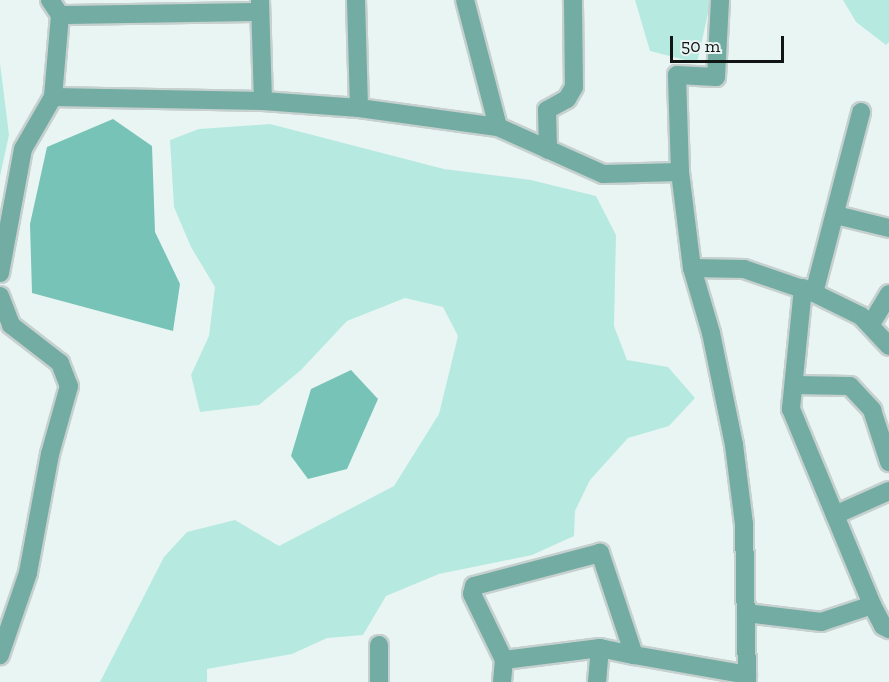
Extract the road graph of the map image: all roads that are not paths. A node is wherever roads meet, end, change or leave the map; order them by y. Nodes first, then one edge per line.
1 (356, 0) edge
2 (465, 0) edge
3 (573, 0) edge
4 (720, 0) edge
5 (260, 6) edge
6 (55, 7) edge
7 (53, 97) junction
8 (263, 101) junction
9 (358, 108) junction
10 (861, 112) dead end
11 (498, 126) junction
12 (548, 150) junction
13 (680, 171) junction
14 (836, 215) junction
15 (889, 228) edge
16 (692, 268) junction
17 (0, 273) edge
18 (809, 291) junction
19 (889, 294) edge
20 (0, 296) edge
21 (871, 324) junction
22 (889, 346) edge
23 (795, 385) junction
24 (889, 462) edge
25 (889, 491) edge
26 (835, 515) junction
27 (872, 605) junction
28 (746, 613) junction
29 (889, 629) edge
30 (378, 645) dead end
31 (600, 648) junction
32 (0, 655) edge
33 (634, 656) junction
34 (504, 660) junction
35 (747, 679) edge
36 (379, 682) edge
37 (502, 682) edge
38 (597, 682) edge

1 - 9 street
2 - 11 street
3 - 12 street
4 - 13 street
5 - 6 street
5 - 8 street
6 - 7 street
7 - 8 street
7 - 17 street
8 - 9 street
9 - 11 street
10 - 14 street
11 - 12 street
12 - 13 street
13 - 16 street
14 - 15 street
14 - 18 street
16 - 18 street
16 - 28 street
18 - 21 street
18 - 23 street
19 - 21 street
20 - 32 street
21 - 22 street
23 - 24 street
23 - 26 street
25 - 26 street
26 - 27 street
27 - 28 street
27 - 29 street
28 - 35 street
30 - 36 street
31 - 33 street
31 - 34 street
31 - 38 street
33 - 34 street
33 - 35 street
34 - 37 street

